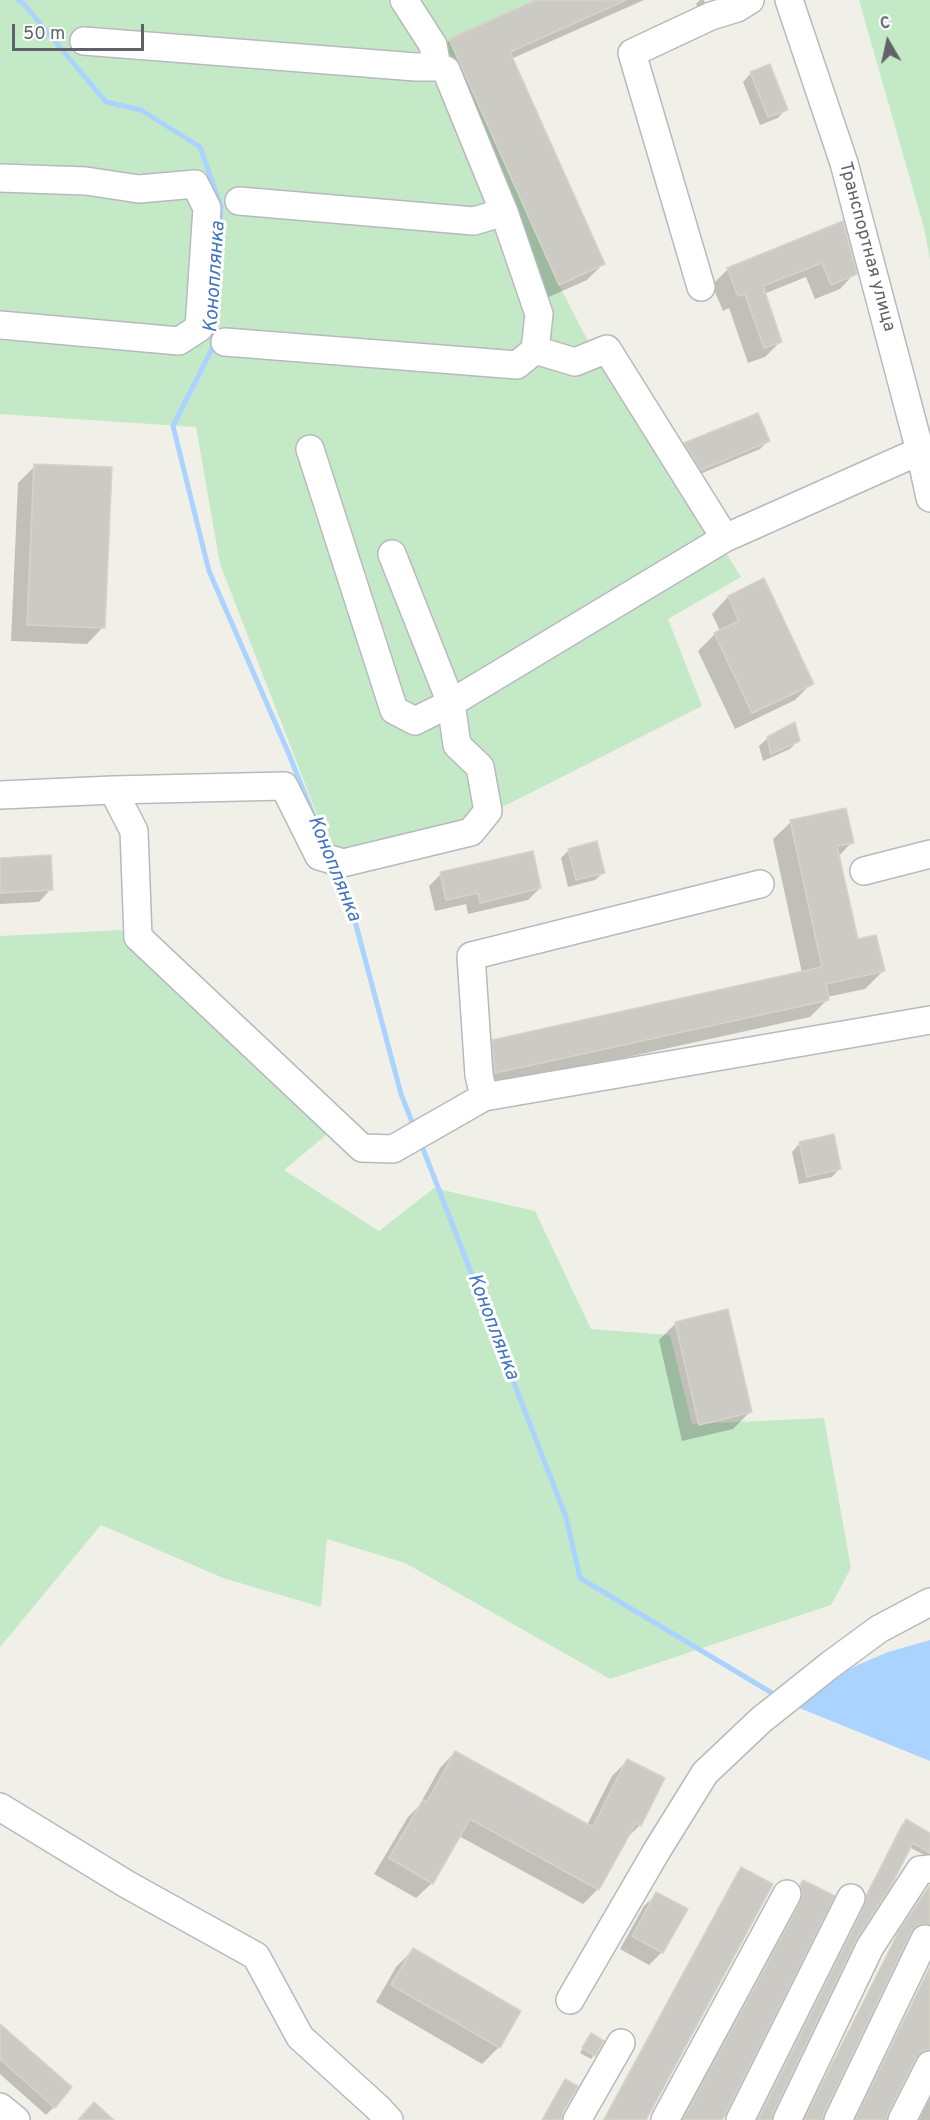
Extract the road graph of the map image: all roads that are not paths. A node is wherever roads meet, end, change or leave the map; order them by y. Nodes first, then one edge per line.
1 (404, 0) edge
2 (750, 0) edge
3 (789, 0) edge
4 (84, 41) dead end
5 (437, 67) junction
6 (0, 178) edge
7 (239, 201) dead end
8 (504, 212) junction
9 (700, 286) dead end
10 (0, 325) edge
11 (225, 342) dead end
12 (535, 350) junction
13 (310, 449) dead end
14 (920, 451) junction
15 (930, 498) edge
16 (725, 538) junction
17 (392, 554) dead end
18 (451, 703) junction
19 (113, 790) junction
20 (0, 795) edge
21 (930, 854) edge
22 (864, 872) dead end
23 (760, 884) dead end
24 (930, 1020) edge
25 (484, 1097) junction
26 (930, 1602) edge
27 (0, 1807) edge
28 (930, 1869) edge
29 (787, 1894) dead end
30 (851, 1898) dead end
31 (930, 1942) edge
32 (570, 2000) dead end
33 (621, 2043) dead end
34 (930, 2065) edge
35 (0, 2107) edge
36 (16, 2120) edge
37 (389, 2120) edge
38 (577, 2120) edge
39 (665, 2120) edge
40 (740, 2120) edge
41 (787, 2120) edge
42 (838, 2120) edge
43 (902, 2120) edge

1 - 5 street
2 - 9 street
3 - 14 street, Транспортная улица
4 - 5 street
5 - 8 street
6 - 10 street
7 - 8 street
8 - 12 street
11 - 12 street
12 - 16 street
13 - 18 street
14 - 15 street, Транспортная улица
14 - 16 street
16 - 18 street
17 - 18 street
18 - 19 street
19 - 20 street
19 - 25 street
21 - 22 street
23 - 25 street
24 - 25 street
26 - 32 street
27 - 37 street
28 - 41 street
29 - 39 street
30 - 40 street
31 - 42 street
33 - 38 street
34 - 43 street
35 - 36 street

